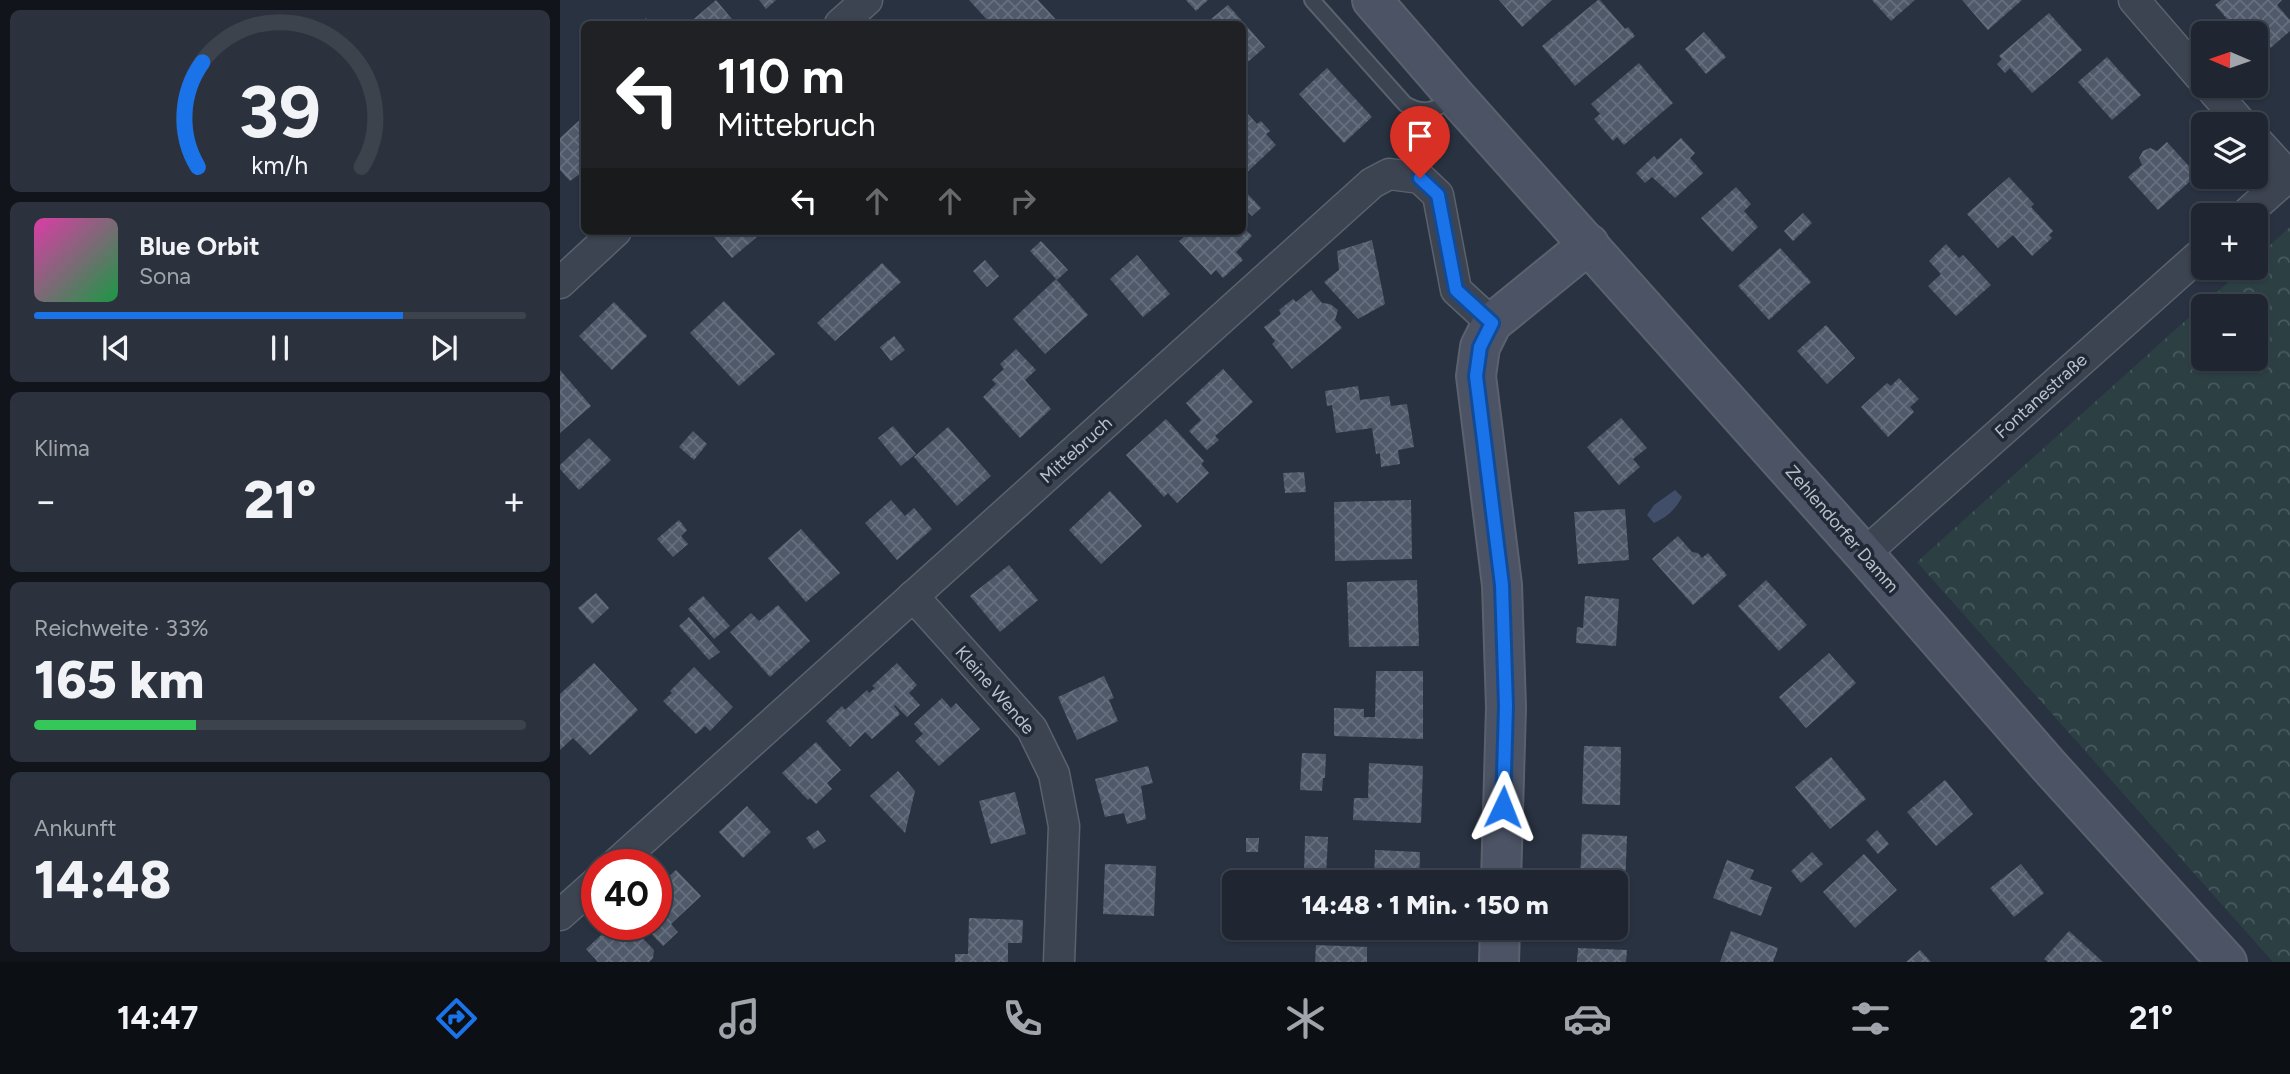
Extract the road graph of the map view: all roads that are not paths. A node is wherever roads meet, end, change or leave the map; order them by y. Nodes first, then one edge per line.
1 (867, 0) edge
2 (1312, 0) edge
3 (1372, 0) edge
4 (1398, 0) edge
5 (2134, 0) edge
6 (843, 21) edge
7 (1405, 37) junction
8 (2191, 66) edge
9 (1456, 97) junction
10 (2219, 98) edge
11 (2231, 112) edge
12 (2268, 153) edge
13 (2289, 176) edge
14 (2259, 203) edge
15 (612, 235) edge
16 (1589, 244) junction
17 (2191, 263) edge
18 (560, 283) edge
19 (1492, 323) junction
20 (1872, 547) junction
21 (913, 596) junction
22 (633, 849) edge
23 (1501, 870) edge
24 (581, 896) edge
25 (560, 915) edge
26 (1500, 940) edge
27 (1059, 962) edge
28 (1499, 962) edge
29 (2227, 962) edge

1 - 6 street
2 - 9 lane
3 - 7 main road, Zehlendorfer Damm
4 - 7 main road
5 - 8 street
7 - 9 main road, Zehlendorfer Damm
9 - 16 main road, Zehlendorfer Damm
10 - 11 street
12 - 13 street
13 - 14 street
15 - 18 street
16 - 19 main road
16 - 20 main road, Zehlendorfer Damm
17 - 20 street, Fontanestraße
19 - 21 street, Mittebruch
19 - 23 main road
20 - 29 main road, Zehlendorfer Damm
21 - 22 street, Mittebruch
21 - 27 street, Kleine Wende
24 - 25 street
26 - 28 main road

